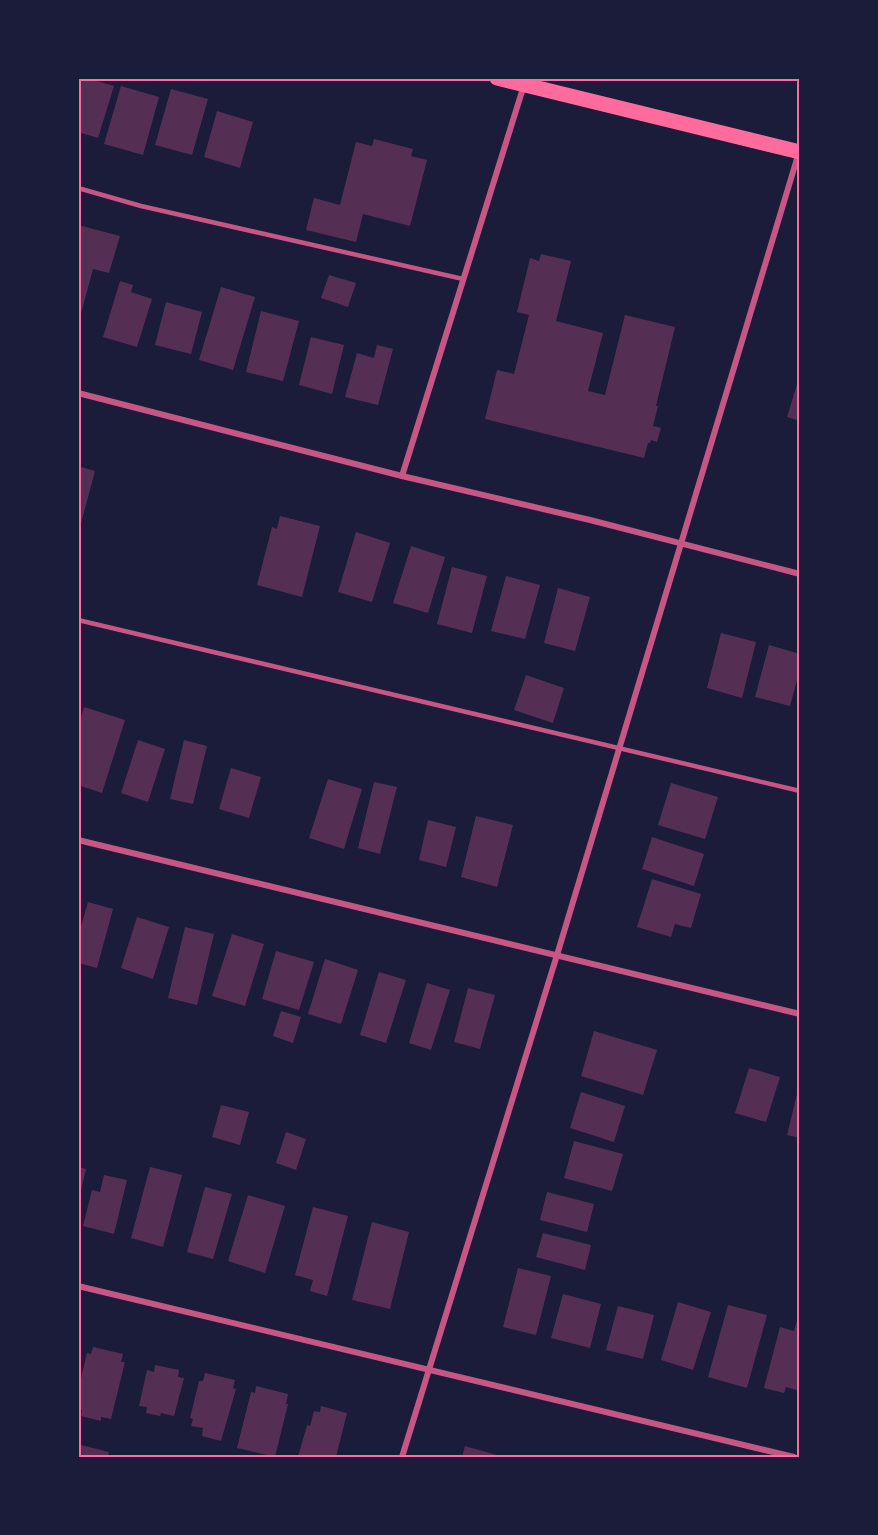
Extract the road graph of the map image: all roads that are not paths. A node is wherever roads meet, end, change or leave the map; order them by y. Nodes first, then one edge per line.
1 (497, 78) edge
2 (524, 84) junction
3 (800, 152) edge
4 (78, 188) edge
5 (463, 279) junction
6 (78, 393) edge
7 (402, 476) junction
8 (681, 543) junction
9 (800, 574) edge
10 (78, 620) edge
11 (619, 748) junction
12 (800, 792) edge
13 (78, 840) edge
14 (557, 956) junction
15 (800, 1014) edge
16 (78, 1286) edge
17 (429, 1368) junction
18 (778, 1455) edge
19 (402, 1457) edge
20 (794, 1457) edge

1 - 2 main road
2 - 3 main road
2 - 5 street
3 - 8 street
4 - 5 lane
5 - 7 street
6 - 7 street
7 - 8 street
8 - 9 street
8 - 11 street
10 - 11 lane
11 - 12 lane
11 - 14 street
13 - 14 street
14 - 15 street
14 - 17 street
16 - 17 street
17 - 18 street
17 - 19 street
18 - 20 street

